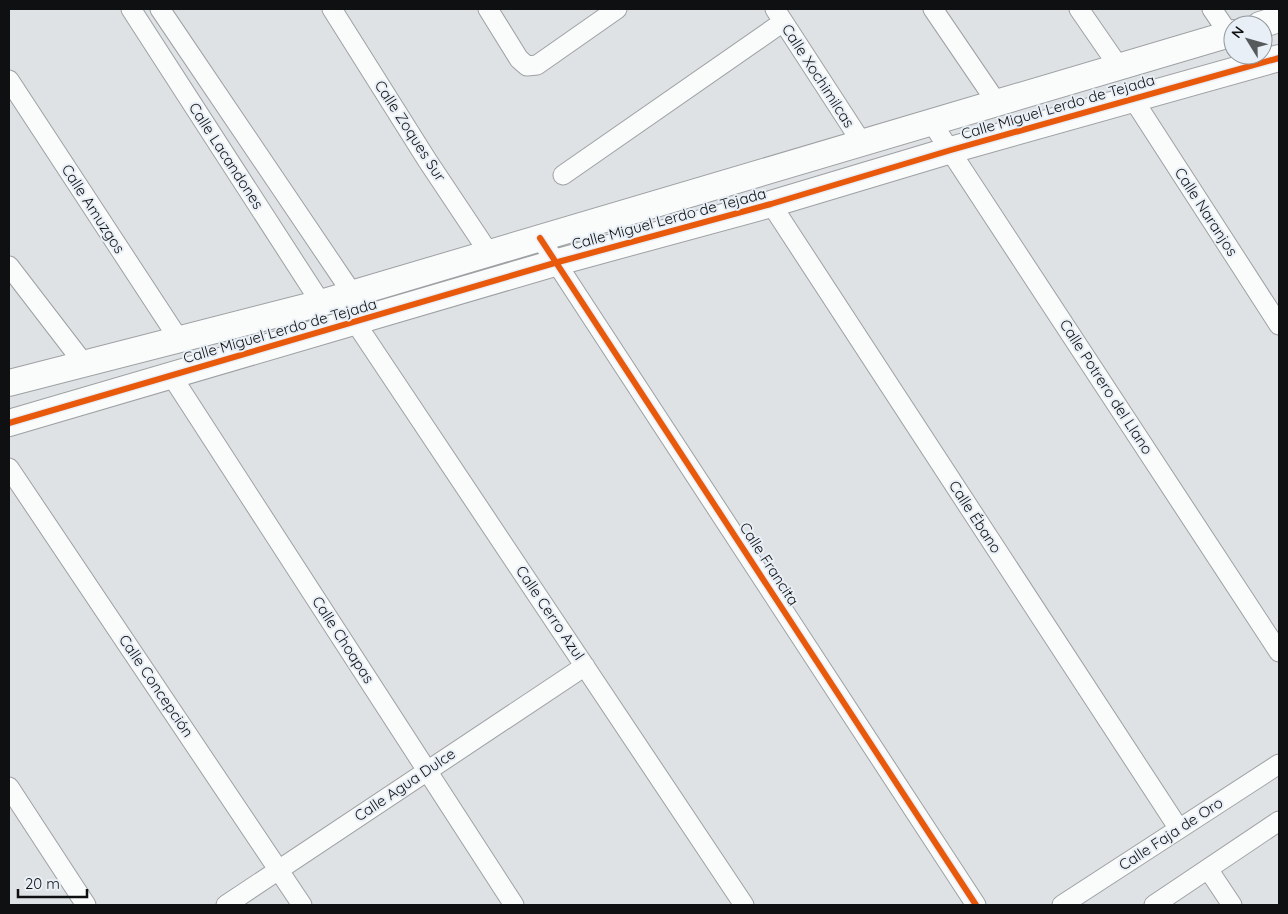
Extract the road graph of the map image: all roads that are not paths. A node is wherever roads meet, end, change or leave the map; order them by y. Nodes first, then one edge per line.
1 (160, 9) edge
2 (332, 9) edge
3 (488, 9) edge
4 (933, 9) edge
5 (1079, 9) edge
6 (1212, 9) edge
7 (135, 10) edge
8 (614, 10) edge
9 (779, 15) edge
10 (1223, 23) edge
11 (1223, 36) edge
12 (1279, 58) edge
13 (1119, 67) junction
14 (9, 80) edge
15 (1134, 98) junction
16 (997, 103) junction
17 (932, 123) junction
18 (862, 143) junction
19 (951, 150) junction
20 (563, 175) dead end
21 (771, 204) junction
22 (540, 238) junction
23 (489, 253) junction
24 (558, 262) junction
25 (9, 266) edge
26 (352, 293) junction
27 (321, 303) junction
28 (355, 322) junction
29 (1279, 324) edge
30 (178, 338) junction
31 (84, 365) junction
32 (171, 375) junction
33 (9, 383) edge
34 (9, 423) edge
35 (9, 468) edge
36 (1279, 652) edge
37 (585, 666) junction
38 (1279, 764) edge
39 (428, 770) junction
40 (9, 787) edge
41 (1279, 821) edge
42 (1179, 829) junction
43 (1208, 869) junction
44 (279, 870) junction
45 (86, 905) edge
46 (226, 905) edge
47 (302, 905) edge
48 (514, 905) edge
49 (744, 905) edge
50 (976, 905) edge
51 (1062, 905) edge
52 (1154, 905) edge
53 (1232, 905) edge

1 - 26 street, Calle Lacandones
2 - 23 street, Calle Zoques Sur
3 - 8 street
4 - 16 street
5 - 13 street
6 - 10 street
7 - 27 street, Calle Lacandones
9 - 18 street, Calle Xochimilcas
9 - 20 street
11 - 13 street, Calle Miguel Lerdo de Tejada
12 - 15 street, Calle Miguel Lerdo de Tejada
13 - 16 street, Calle Miguel Lerdo de Tejada
14 - 30 street, Calle Amuzgos
15 - 19 street, Calle Miguel Lerdo de Tejada
15 - 29 street, Calle Naranjos
16 - 17 street, Calle Miguel Lerdo de Tejada
17 - 18 street, Calle Miguel Lerdo de Tejada
17 - 19 street, Calle Potrero del Llano
18 - 22 street, Calle Miguel Lerdo de Tejada
19 - 21 street, Calle Miguel Lerdo de Tejada
19 - 36 street, Calle Potrero del Llano
21 - 24 street, Calle Miguel Lerdo de Tejada
21 - 42 street, Calle Ébano
22 - 23 street, Calle Miguel Lerdo de Tejada
22 - 24 street, Calle Francita
23 - 26 street, Calle Miguel Lerdo de Tejada
24 - 28 street, Calle Miguel Lerdo de Tejada
24 - 50 street, Calle Francita
25 - 31 street
26 - 27 street, Calle Miguel Lerdo de Tejada
27 - 30 street, Calle Miguel Lerdo de Tejada
28 - 32 street, Calle Miguel Lerdo de Tejada
28 - 37 street, Calle Cerro Azul
30 - 31 street, Calle Miguel Lerdo de Tejada
31 - 33 street, Calle Miguel Lerdo de Tejada
32 - 34 street, Calle Miguel Lerdo de Tejada
32 - 39 street, Calle Choapas
35 - 44 street, Calle Concepción
37 - 39 street, Calle Agua Dulce
37 - 49 street, Calle Cerro Azul
38 - 42 street, Calle Faja de Oro
39 - 44 street, Calle Agua Dulce
39 - 48 street, Calle Choapas
40 - 45 street
41 - 43 street
42 - 51 street, Calle Faja de Oro
43 - 52 street
43 - 53 street
44 - 46 street, Calle Agua Dulce
44 - 47 street, Calle Concepción

